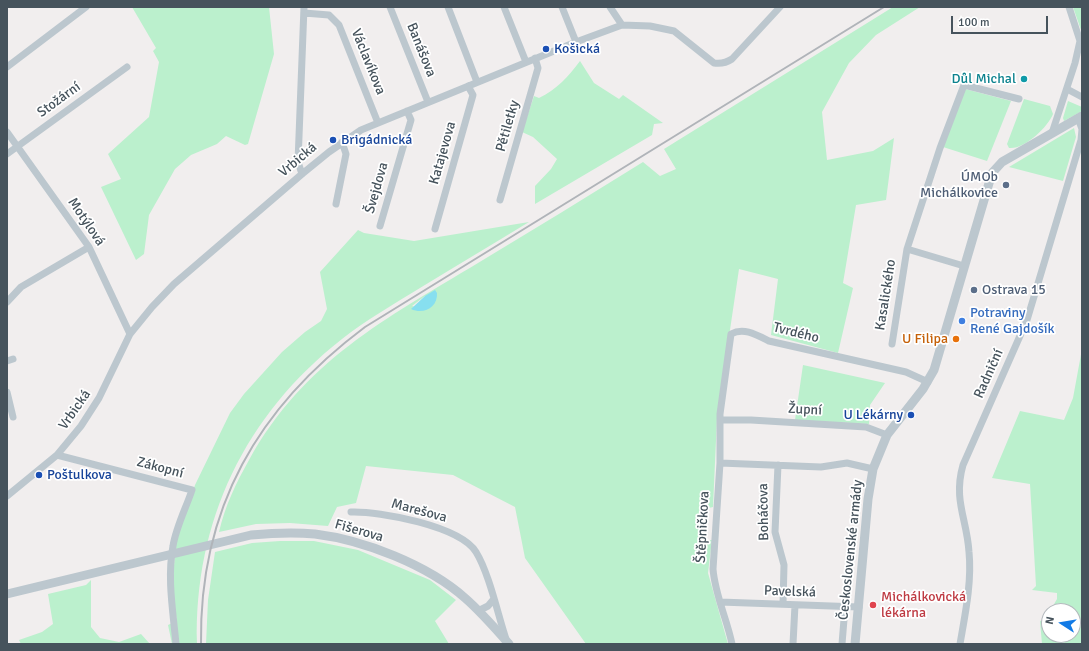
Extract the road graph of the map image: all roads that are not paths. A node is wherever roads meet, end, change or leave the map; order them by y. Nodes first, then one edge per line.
1 (86, 7) edge
2 (390, 7) edge
3 (448, 7) edge
4 (504, 7) edge
5 (562, 7) edge
6 (610, 7) edge
7 (780, 7) edge
8 (1068, 7) edge
9 (304, 10) edge
10 (622, 25) junction
11 (576, 42) junction
12 (536, 58) junction
13 (526, 62) junction
14 (1079, 64) edge
15 (7, 67) edge
16 (127, 67) dead end
17 (477, 82) junction
18 (468, 86) junction
19 (1067, 89) junction
20 (1082, 97) edge
21 (1018, 99) dead end
22 (428, 102) junction
23 (407, 111) junction
24 (1080, 117) edge
25 (378, 123) junction
26 (7, 132) edge
27 (1052, 134) junction
28 (342, 142) junction
29 (17, 146) junction
30 (1081, 146) edge
31 (7, 154) edge
32 (302, 174) junction
33 (500, 200) dead end
34 (336, 204) dead end
35 (380, 226) dead end
36 (436, 229) dead end
37 (89, 247) junction
38 (907, 249) junction
39 (964, 266) junction
40 (7, 302) edge
41 (130, 334) junction
42 (892, 344) dead end
43 (928, 382) junction
44 (7, 392) edge
45 (720, 409) joint
46 (13, 417) dead end
47 (720, 420) junction
48 (887, 435) junction
49 (57, 455) junction
50 (720, 463) junction
51 (778, 465) junction
52 (873, 469) junction
53 (7, 496) edge
54 (351, 512) dead end
55 (174, 553) junction
56 (7, 594) edge
57 (493, 600) junction
58 (720, 602) junction
59 (783, 604) junction
60 (794, 605) junction
61 (846, 607) junction
62 (859, 608) junction
63 (478, 611) junction
64 (508, 643) edge
65 (176, 644) edge
66 (732, 644) edge
67 (794, 644) edge
68 (842, 644) edge
69 (855, 644) edge
70 (960, 644) edge

1 - 15 street
2 - 22 street, Banášova
3 - 17 street
4 - 13 street
5 - 11 street
6 - 10 street
7 - 10 street, Vrbická
8 - 14 street
9 - 25 street, Václavíkova
9 - 32 street
10 - 11 street, Vrbická
11 - 12 street, Vrbická
12 - 13 street, Vrbická
12 - 33 street, Pětiletky
13 - 17 street, Vrbická
14 - 19 street
16 - 29 street, Stožární
17 - 18 street, Vrbická
18 - 22 street, Vrbická
18 - 36 street, Katajevova
19 - 20 street
19 - 27 street
21 - 38 street, Kasalického
22 - 23 street, Vrbická
23 - 25 street, Vrbická
23 - 35 street, Švejdova
24 - 27 street, Československé armády
24 - 30 street, Radniční
25 - 28 street, Vrbická
26 - 29 street, Motýlová
27 - 39 street, Československé armády
28 - 32 street, Vrbická
28 - 34 street
29 - 31 street, Stožární
29 - 37 street, Motýlová
30 - 70 street, Radniční
32 - 41 street, Vrbická
37 - 40 street
37 - 41 street, Motýlová
38 - 39 street, Kasalického
38 - 42 street, Kasalického
39 - 43 street, Československé armády
41 - 49 street, Vrbická
43 - 45 street, Tvrdého
43 - 48 street, Československé armády
44 - 46 street
45 - 47 street, Štěpničkova
47 - 48 street, Župní
47 - 50 street, Štěpničkova
48 - 52 street, Československé armády
49 - 53 street, Vrbická
49 - 55 street, Zákopní
50 - 51 street, Boháčova
50 - 58 street, Štěpničkova
51 - 52 street, Boháčova
51 - 59 street, Boháčova
52 - 62 street, Československé armády
54 - 57 street, Marešova
55 - 56 street, Fišerova
55 - 63 street, Fišerova
55 - 65 street
57 - 63 street
57 - 64 street, Marešova
58 - 59 street, Pavelská
58 - 66 street, Štěpničkova
59 - 60 street, Pavelská
60 - 61 street, Pavelská
60 - 67 street
61 - 62 street, Pavelská
61 - 68 street
62 - 69 street, Československé armády
63 - 64 street, Fišerova

